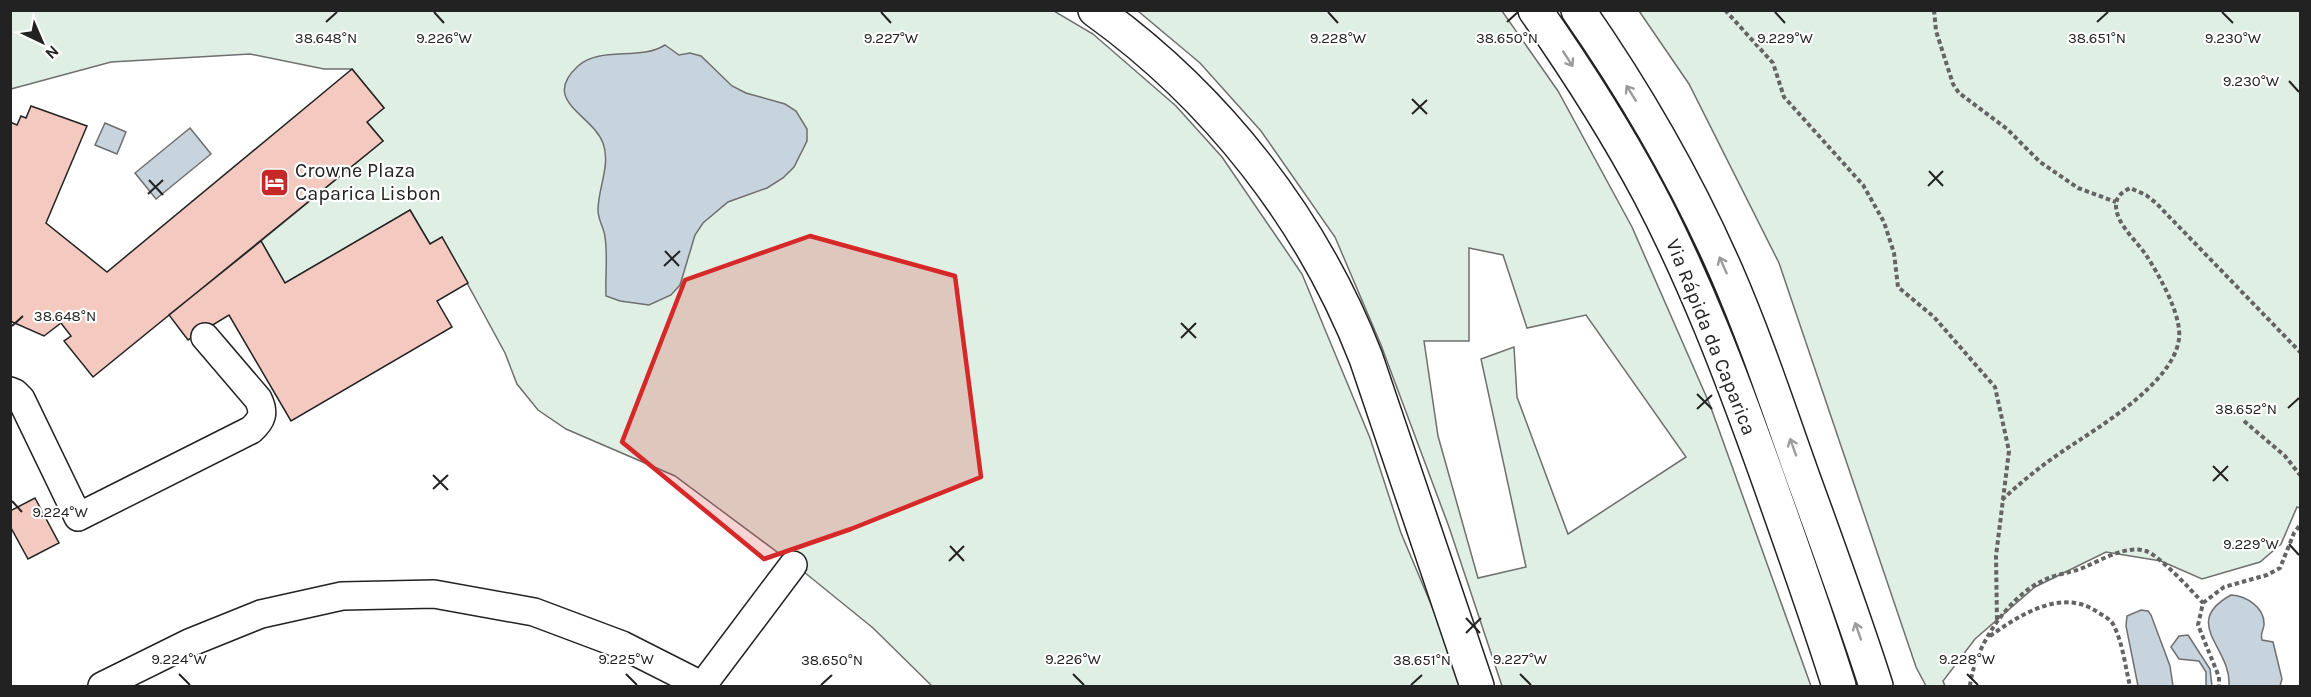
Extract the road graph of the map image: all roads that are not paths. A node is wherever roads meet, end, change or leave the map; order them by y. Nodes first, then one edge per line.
1 (1095, 10) edge
2 (1535, 10) edge
3 (1578, 10) edge
4 (205, 337) dead end
5 (10, 391) edge
6 (793, 565) dead end
7 (702, 686) edge
8 (102, 687) edge
9 (1477, 687) edge
10 (1839, 687) edge
11 (1876, 687) edge

1 - 9 main road
2 -> 10 main road, Via Rápida da Caparica
11 -> 3 main road, Via Rápida da Caparica
4 - 5 street
6 - 7 street
7 - 8 street

